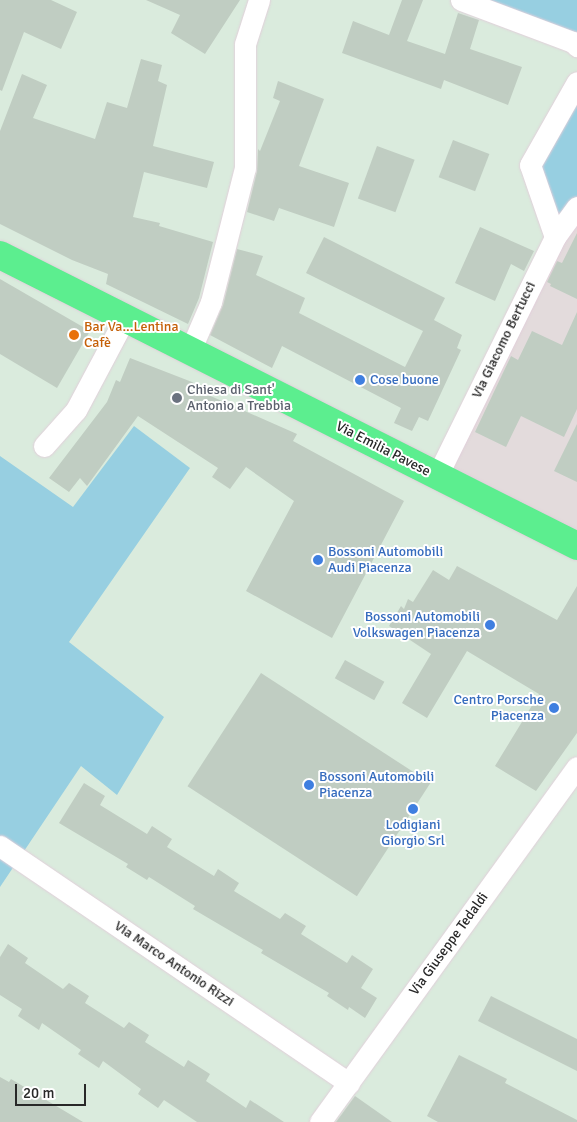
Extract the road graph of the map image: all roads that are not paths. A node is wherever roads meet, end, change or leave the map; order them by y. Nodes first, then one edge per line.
1 (259, 0) edge
2 (461, 0) edge
3 (577, 46) edge
4 (577, 82) edge
5 (577, 207) edge
6 (555, 237) junction
7 (0, 255) edge
8 (125, 318) junction
9 (190, 351) junction
10 (44, 446) dead end
11 (437, 476) junction
12 (577, 546) edge
13 (577, 767) edge
14 (0, 846) edge
15 (349, 1083) junction
16 (320, 1122) edge

1 - 9 street
2 - 3 street
4 - 6 street
5 - 6 street, Via Giacomo Bertucci
6 - 11 street, Via Giacomo Bertucci
7 - 8 main road, Via Emilia Pavese
8 - 9 main road, Via Emilia Pavese
8 - 10 street
9 - 11 main road, Via Emilia Pavese
11 - 12 main road, Via Emilia Pavese
13 - 15 street, Via Giuseppe Tedaldi
14 - 15 street, Via Marco Antonio Rizzi
15 - 16 street, Via Giuseppe Tedaldi

